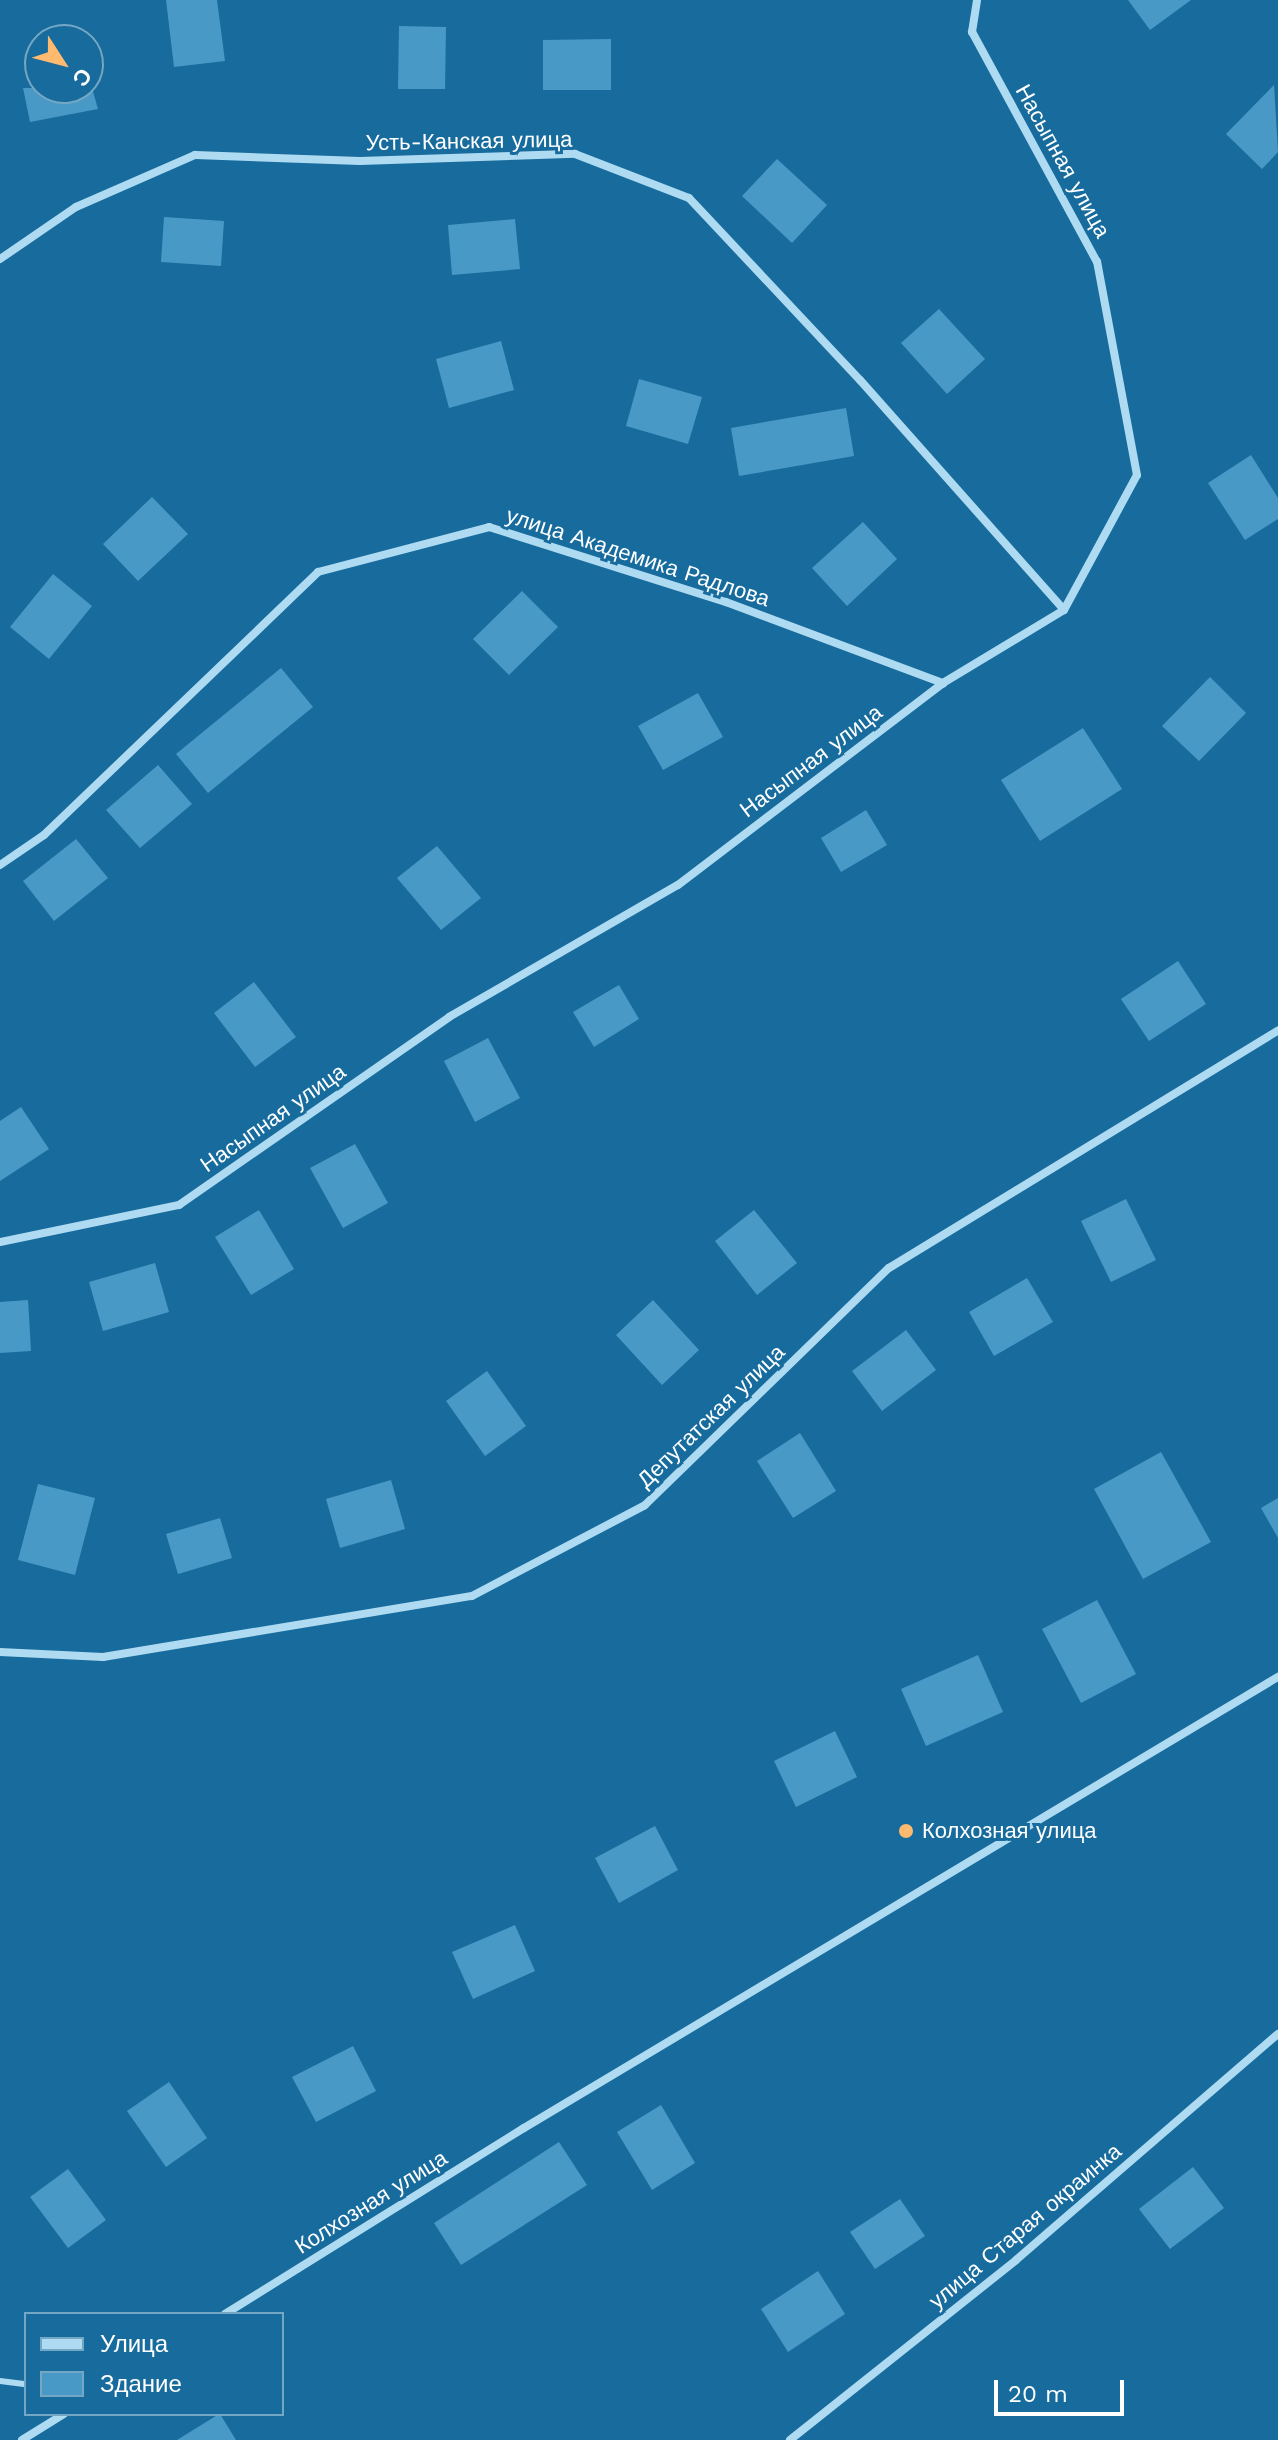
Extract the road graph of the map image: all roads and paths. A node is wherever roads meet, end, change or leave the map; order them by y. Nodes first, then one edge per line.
1 (977, 0) edge
2 (0, 259) edge
3 (1064, 610) junction
4 (943, 683) junction
5 (0, 865) edge
6 (1278, 1031) edge
7 (0, 1242) edge
8 (0, 1652) edge
9 (1278, 1677) edge
10 (1278, 2034) edge
11 (228, 2312) edge
12 (0, 2381) edge
13 (24, 2384) edge
14 (61, 2416) edge
15 (22, 2440) edge
16 (790, 2440) edge

1 - 3 street, Насыпная улица
2 - 3 street, Усть-Канская улица
3 - 4 street, Насыпная улица
4 - 5 street, улица Академика Радлова
4 - 7 street, Насыпная улица
6 - 8 street, Депутатская улица
9 - 11 street, Колхозная улица
10 - 16 street, улица Старая окраинка
12 - 13 lane
14 - 15 street

